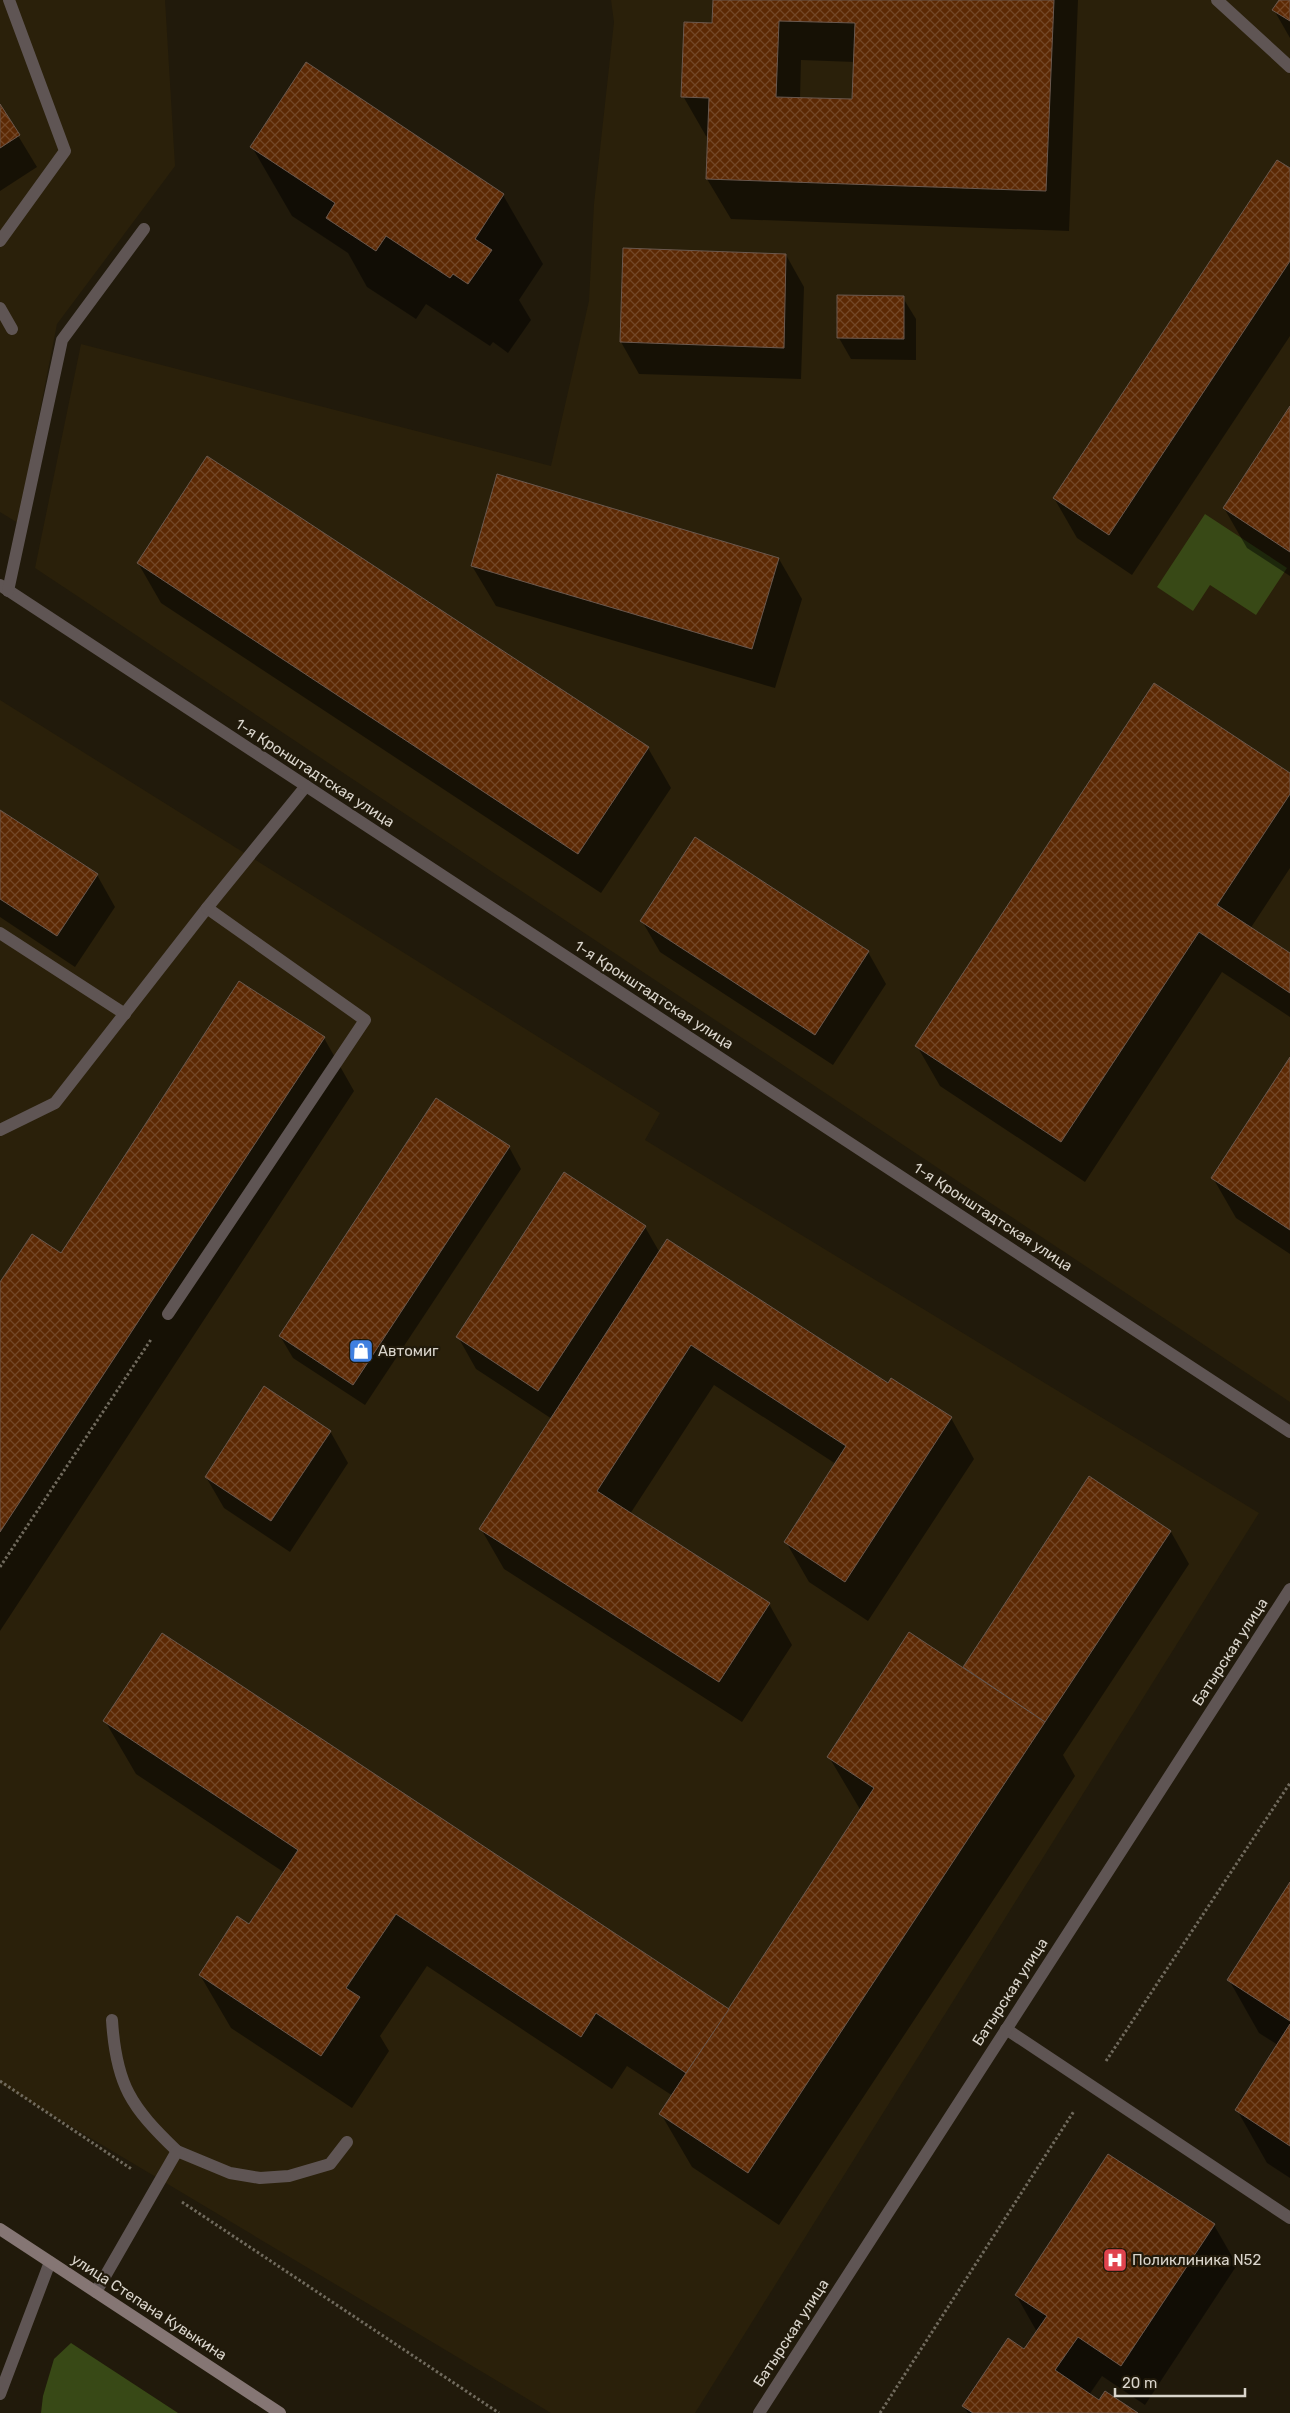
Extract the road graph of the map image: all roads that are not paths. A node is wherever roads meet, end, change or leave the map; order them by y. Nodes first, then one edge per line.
1 (9, 0) edge
2 (1217, 0) edge
3 (1290, 67) edge
4 (144, 229) dead end
5 (0, 241) edge
6 (0, 308) edge
7 (12, 329) dead end
8 (4, 588) edge
9 (306, 786) junction
10 (207, 908) junction
11 (0, 934) edge
12 (125, 1014) junction
13 (0, 1130) edge
14 (168, 1314) road end
15 (1290, 1432) edge
16 (1290, 1589) edge
17 (112, 2020) dead end
18 (1006, 2029) junction
19 (347, 2142) dead end
20 (177, 2151) junction
21 (1290, 2218) edge
22 (0, 2229) edge
23 (50, 2262) junction
24 (96, 2292) junction
25 (0, 2394) edge
26 (280, 2413) edge
27 (759, 2413) edge

1 - 5 street
2 - 3 street
4 - 8 street
6 - 7 street
8 - 9 street, 1-я Кронштадтская улица
9 - 10 street
9 - 15 street, 1-я Кронштадтская улица
10 - 12 street
10 - 14 street
11 - 12 street
12 - 13 street
16 - 18 street, Батырская улица
17 - 20 street
18 - 21 street
18 - 27 street, Батырская улица
19 - 20 street
20 - 24 street
22 - 23 main road, улица Степана Кувыкина
23 - 24 main road, улица Степана Кувыкина
23 - 25 street
24 - 26 main road, улица Степана Кувыкина

